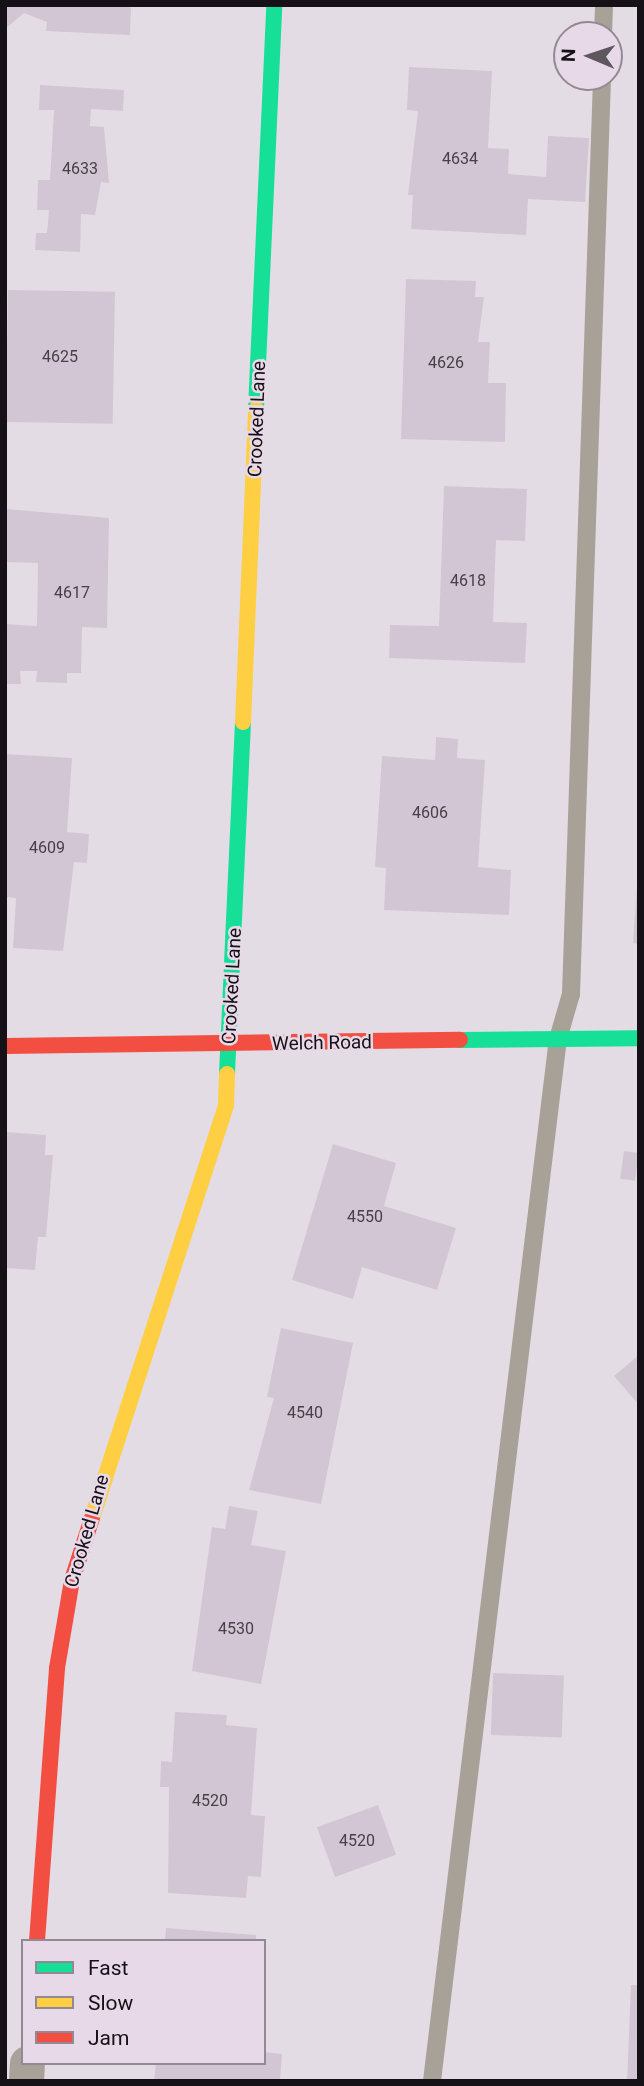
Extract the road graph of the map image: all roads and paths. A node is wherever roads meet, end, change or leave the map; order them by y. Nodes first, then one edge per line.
1 (274, 5) edge
2 (602, 91) edge
3 (639, 1038) edge
4 (558, 1039) junction
5 (230, 1044) junction
6 (5, 1046) edge
7 (37, 1939) edge
8 (432, 2081) edge

1 - 5 street, Crooked Lane
2 - 4 lane
3 - 4 street, Welch Road
4 - 5 street, Welch Road
4 - 8 lane
5 - 6 street, Welch Road
5 - 7 street, Crooked Lane

